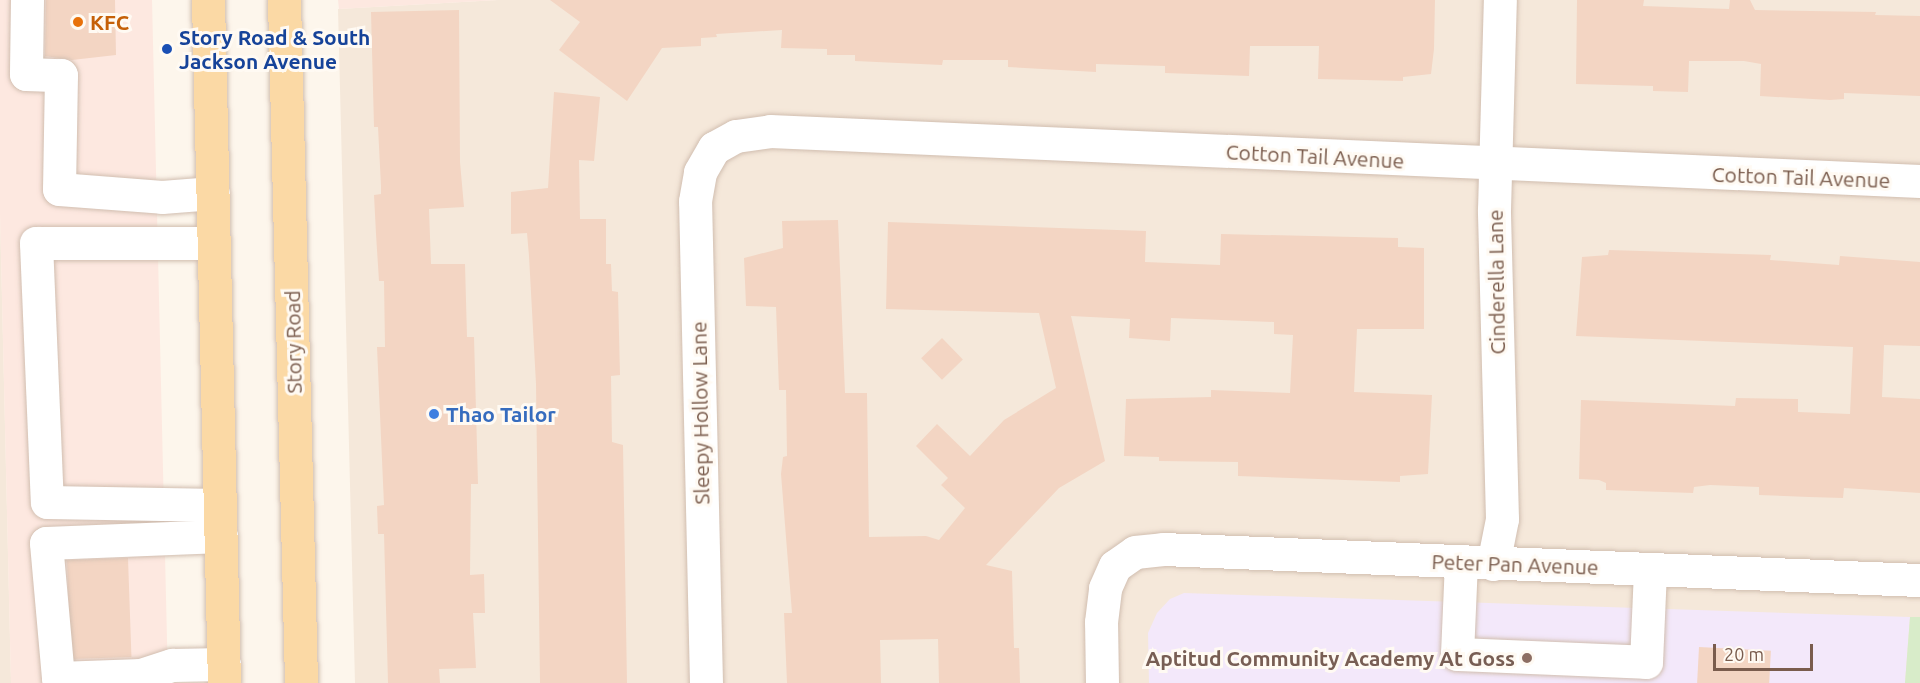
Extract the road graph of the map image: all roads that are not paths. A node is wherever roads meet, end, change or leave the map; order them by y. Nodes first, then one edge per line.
1 (27, 0) edge
2 (208, 0) edge
3 (284, 0) edge
4 (1500, 0) edge
5 (714, 148) joint
6 (1495, 165) junction
7 (1920, 181) edge
8 (213, 193) junction
9 (214, 243) junction
10 (220, 520) junction
11 (1477, 563) junction
12 (1650, 570) junction
13 (1920, 580) edge
14 (224, 674) edge
15 (301, 683) edge
16 (706, 683) edge
17 (1102, 683) edge

1 - 8 street
2 - 8 main road
3 - 15 main road, Story Road
4 - 6 street, Cinderella Lane
5 - 6 street, Cotton Tail Avenue
5 - 16 street, Sleepy Hollow Lane
6 - 7 street, Cotton Tail Avenue
6 - 11 street, Cinderella Lane
8 - 9 main road
9 - 10 main road
9 - 10 street
10 - 14 main road
10 - 14 street
11 - 12 street, Peter Pan Avenue
11 - 12 street, Cinderella Lane
11 - 17 street, Peter Pan Avenue
12 - 13 street, Peter Pan Avenue

